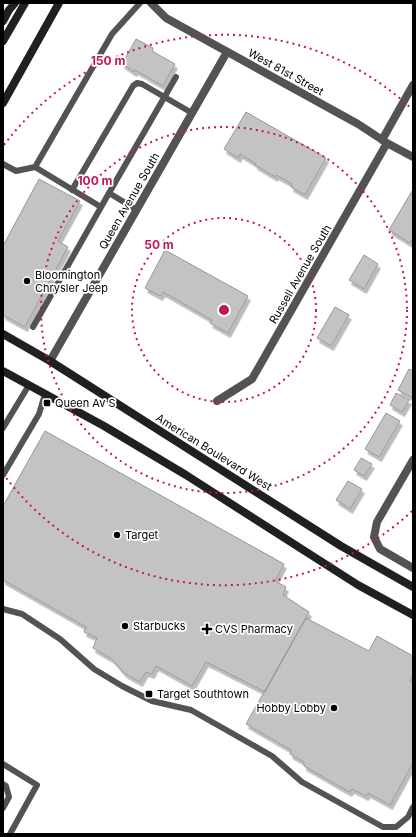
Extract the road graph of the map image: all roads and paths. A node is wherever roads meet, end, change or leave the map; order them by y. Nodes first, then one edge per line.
1 (15, 3) edge
2 (25, 3) edge
3 (59, 3) edge
4 (140, 3) edge
5 (151, 3) edge
6 (3, 21) edge
7 (3, 41) edge
8 (228, 52) junction
9 (176, 77) dead end
10 (413, 85) edge
11 (164, 97) junction
12 (3, 103) edge
13 (192, 114) junction
14 (385, 141) junction
15 (413, 157) edge
16 (3, 164) edge
17 (35, 167) junction
18 (72, 190) junction
19 (109, 193) junction
20 (101, 207) junction
21 (137, 210) junction
22 (33, 327) dead end
23 (3, 334) edge
24 (50, 361) junction
25 (3, 371) edge
26 (29, 385) junction
27 (45, 394) junction
28 (217, 401) dead end
29 (4, 424) edge
30 (413, 460) edge
31 (3, 475) edge
32 (413, 568) edge
33 (413, 587) edge
34 (3, 609) edge
35 (413, 615) edge
36 (3, 764) edge
37 (3, 784) edge
38 (413, 807) edge
39 (3, 808) edge
40 (396, 827) junction
41 (10, 834) edge
42 (392, 834) edge

1 - 6 main road
2 - 7 main road
3 - 12 main road
4 - 17 lane
5 - 8 street, West 81st Street
8 - 13 street, Queen Avenue South
8 - 14 street, West 81st Street
9 - 11 lane
10 - 14 street, Russell Avenue South
11 - 13 lane
11 - 18 lane
11 - 19 lane
13 - 21 street, Queen Avenue South
14 - 15 street, West 81st Street
14 - 28 street, Russell Avenue South
16 - 17 lane
17 - 18 lane
18 - 20 lane
19 - 20 lane
19 - 21 lane
20 - 22 lane
21 - 24 street, Queen Avenue South
23 - 24 main road, American Boulevard West
24 - 33 main road, American Boulevard West
25 - 26 main road
26 - 27 main road
26 - 29 lane
27 - 31 lane
27 - 35 main road
30 - 32 street
34 - 40 lane
36 - 41 lane
37 - 39 lane
38 - 40 lane
40 - 42 lane

